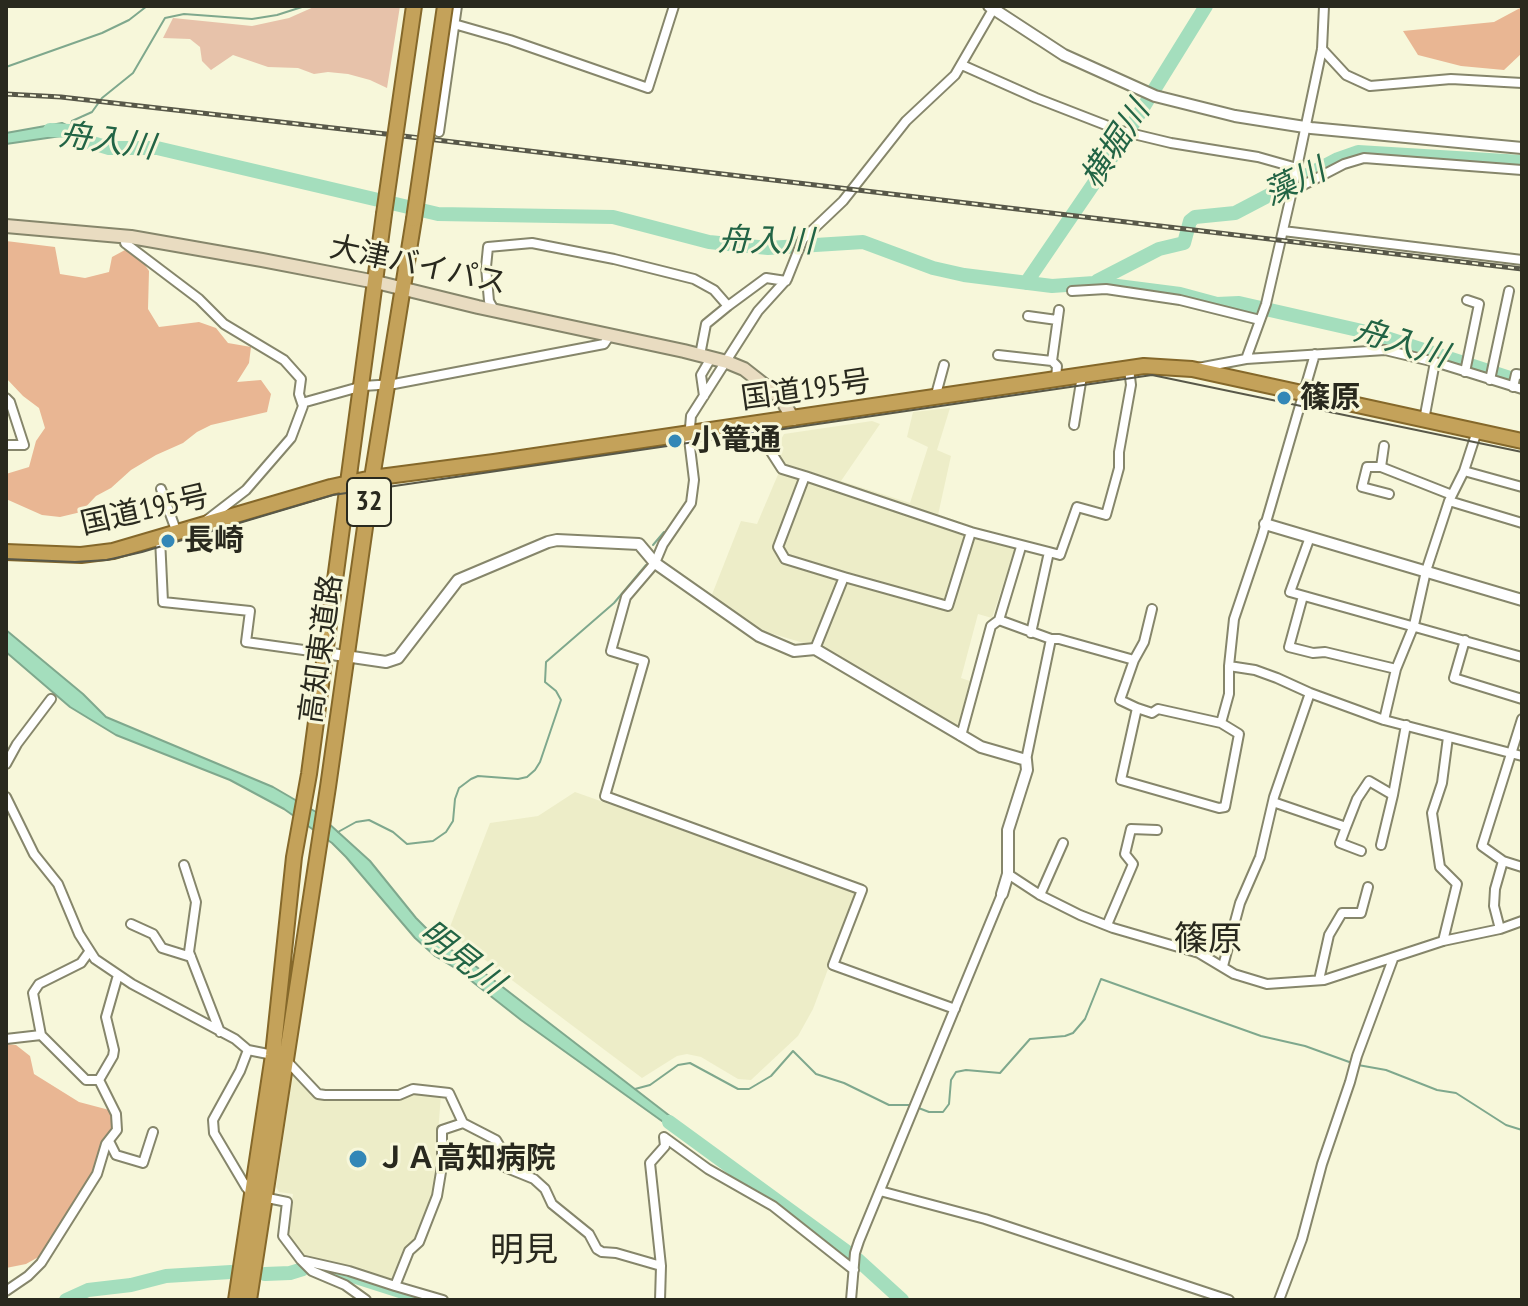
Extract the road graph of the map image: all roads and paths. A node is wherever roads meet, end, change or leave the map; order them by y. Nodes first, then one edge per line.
1 (414, 6) edge
2 (445, 6) edge
3 (457, 6) edge
4 (674, 6) edge
5 (1324, 6) edge
6 (992, 7) edge
7 (454, 24) junction
8 (1322, 49) junction
9 (962, 65) junction
10 (1522, 83) edge
11 (1304, 127) junction
12 (439, 132) dead end
13 (1522, 148) edge
14 (1522, 170) edge
15 (1296, 173) junction
16 (1293, 189) junction
17 (6, 226) edge
18 (1283, 231) junction
19 (126, 237) junction
20 (1522, 260) edge
21 (786, 281) junction
22 (376, 282) junction
23 (402, 288) junction
24 (1072, 291) dead end
25 (1509, 291) dead end
26 (1467, 300) dead end
27 (728, 306) junction
28 (494, 310) junction
29 (1028, 316) dead end
30 (1260, 320) junction
31 (610, 335) junction
32 (1315, 354) junction
33 (998, 355) dead end
34 (705, 356) junction
35 (1246, 359) junction
36 (1052, 361) junction
37 (727, 362) junction
38 (1435, 362) junction
39 (944, 365) dead end
40 (1129, 369) junction
41 (1192, 369) junction
42 (1465, 372) junction
43 (1522, 375) edge
44 (1082, 376) junction
45 (1056, 380) junction
46 (1490, 380) junction
47 (387, 385) junction
48 (363, 386) junction
49 (1518, 388) edge
50 (1304, 394) junction
51 (704, 396) junction
52 (935, 398) junction
53 (7, 401) edge
54 (302, 403) junction
55 (793, 419) junction
56 (1424, 420) junction
57 (1074, 425) dead end
58 (747, 426) junction
59 (1477, 431) junction
60 (689, 434) junction
61 (1522, 441) edge
62 (6, 445) edge
63 (1384, 446) dead end
64 (1381, 467) junction
65 (1464, 471) junction
66 (805, 476) junction
67 (372, 478) junction
68 (348, 483) junction
69 (1522, 487) edge
70 (161, 489) dead end
71 (1389, 494) dead end
72 (1451, 498) junction
73 (1522, 523) edge
74 (1265, 524) junction
75 (203, 525) junction
76 (971, 532) junction
77 (177, 533) junction
78 (1310, 537) junction
79 (160, 538) junction
80 (1021, 547) junction
81 (6, 552) edge
82 (1049, 552) junction
83 (655, 563) junction
84 (1426, 571) junction
85 (844, 577) junction
86 (1303, 596) junction
87 (1522, 600) edge
88 (1152, 609) dead end
89 (999, 620) junction
90 (1414, 625) junction
91 (1031, 633) junction
92 (1051, 639) junction
93 (1465, 640) junction
94 (815, 649) junction
95 (325, 653) junction
96 (348, 656) junction
97 (1522, 657) edge
98 (1134, 660) junction
99 (1229, 666) junction
100 (1396, 669) junction
101 (1310, 693) junction
102 (51, 699) dead end
103 (1522, 699) edge
104 (1137, 708) junction
105 (1522, 719) edge
106 (1384, 720) junction
107 (1221, 723) junction
108 (1406, 725) junction
109 (961, 736) junction
110 (1448, 737) junction
111 (1512, 753) junction
112 (1522, 756) edge
113 (1026, 760) junction
114 (6, 764) edge
115 (1393, 795) junction
116 (6, 797) edge
117 (1273, 802) junction
118 (1346, 827) junction
119 (1157, 830) dead end
120 (1063, 843) dead end
121 (1381, 845) dead end
122 (1361, 851) dead end
123 (1503, 861) junction
124 (184, 865) dead end
125 (1522, 867) edge
126 (1008, 874) junction
127 (1368, 887) dead end
128 (1002, 894) joint
129 (1040, 895) junction
130 (1522, 921) edge
131 (131, 924) dead end
132 (1107, 925) junction
133 (1500, 929) junction
134 (1443, 941) junction
135 (89, 952) junction
136 (191, 957) junction
137 (1393, 959) junction
138 (1223, 966) junction
139 (118, 975) junction
140 (1319, 980) junction
141 (955, 1009) junction
142 (220, 1033) junction
143 (41, 1035) junction
144 (6, 1039) edge
145 (248, 1050) junction
146 (279, 1057) junction
147 (99, 1080) junction
148 (463, 1123) junction
149 (153, 1132) dead end
150 (109, 1141) junction
151 (880, 1191) junction
152 (258, 1196) junction
153 (301, 1260) junction
154 (661, 1266) junction
155 (854, 1267) junction
156 (395, 1286) junction
157 (6, 1291) edge
158 (236, 1300) edge
159 (249, 1300) edge
160 (366, 1300) edge
161 (443, 1300) edge
162 (660, 1300) edge
163 (851, 1300) edge
164 (1229, 1300) edge
165 (1279, 1300) edge

1 - 22 highway, 高知東道路 / 32, bridge
2 - 23 highway, 高知東道路 / 32, bridge
3 - 7 street
4 - 7 street
5 - 8 street
6 - 9 street
6 - 11 street
7 - 12 street
8 - 10 street
8 - 11 street
9 - 15 street
9 - 21 street
11 - 13 street
11 - 15 street
14 - 16 street
15 - 16 street
16 - 18 street
17 - 19 main road, 大津バイパス
18 - 20 street
18 - 30 street
19 - 22 main road, 大津バイパス
19 - 54 street
21 - 27 street
21 - 37 street
22 - 23 main road, 大津バイパス
22 - 48 highway, 高知東道路 / 32
23 - 28 main road, 大津バイパス
23 - 47 highway, 高知東道路 / 32
24 - 30 street
25 - 46 street
26 - 42 street
27 - 28 street
27 - 34 street
28 - 31 main road, 大津バイパス
29 - 36 street
30 - 35 street
31 - 34 main road, 大津バイパス
31 - 47 street
32 - 35 street
32 - 38 street
32 - 50 street
33 - 36 street
34 - 37 main road, 大津バイパス
34 - 51 street
35 - 41 street
36 - 45 street
37 - 51 street
37 - 55 main road, 大津バイパス
38 - 42 street
38 - 56 street
39 - 52 street
40 - 41 highway, 国道195号
40 - 44 highway, 国道195号
40 - 82 street
41 - 50 highway, 国道195号
42 - 46 street
43 - 49 street
44 - 45 highway, 国道195号
44 - 57 street
45 - 52 highway, 国道195号
46 - 49 street
47 - 48 street
47 - 67 highway, 高知東道路 / 32
48 - 54 street
48 - 68 highway, 高知東道路 / 32
50 - 56 highway, 国道195号
50 - 74 street
51 - 60 street
52 - 55 highway, 国道195号
53 - 62 street
54 - 75 street
55 - 58 highway, 国道195号
56 - 59 highway, 国道195号
58 - 60 highway, 国道195号
58 - 66 street
59 - 61 highway, 国道195号
59 - 65 street
60 - 67 highway, 国道195号
60 - 83 street
63 - 64 street
64 - 71 street
64 - 72 street
65 - 69 street
65 - 72 street
66 - 76 street
66 - 85 street
67 - 68 highway, 国道195号
67 - 96 highway, 高知東道路 / 32
68 - 75 highway, 国道195号
68 - 95 highway, 高知東道路 / 32
70 - 77 street
72 - 73 street
72 - 84 street
74 - 78 street
74 - 99 street
75 - 77 highway, 国道195号
76 - 80 street
76 - 85 street
77 - 79 highway, 国道195号
78 - 84 street
78 - 86 street
79 - 81 highway, 国道195号
79 - 95 street
80 - 82 street
80 - 89 street
82 - 91 street
83 - 94 street
83 - 96 street
83 - 141 street
84 - 87 street
84 - 90 street
85 - 94 street
86 - 90 street
86 - 100 street
88 - 98 street
89 - 91 street
89 - 109 street
90 - 93 street
90 - 100 street
91 - 92 street
92 - 98 street
92 - 113 street
93 - 97 street
93 - 103 street
94 - 109 street
95 - 96 street
95 - 146 highway, 高知東道路 / 32
96 - 146 highway, 高知東道路 / 32
98 - 104 street
99 - 101 street
99 - 107 street
100 - 106 street
101 - 106 street
101 - 117 street
102 - 114 street
104 - 107 street
104 - 107 street
105 - 111 street
106 - 108 street
108 - 110 street
108 - 115 street
109 - 113 street
110 - 111 street
110 - 134 street
111 - 112 street
111 - 123 street
113 - 126 street
115 - 118 street
115 - 121 street
116 - 135 street
117 - 118 street
117 - 138 street
118 - 122 street
119 - 132 street
120 - 129 street
123 - 125 street
123 - 133 street
124 - 136 street
126 - 128 street
126 - 129 street
127 - 140 street
128 - 141 street
129 - 132 street
130 - 133 street
131 - 136 street
132 - 138 street
133 - 134 street
134 - 137 street
135 - 139 street
135 - 143 street
136 - 142 street
137 - 140 street
137 - 165 street
138 - 140 street
139 - 142 street
139 - 147 street
141 - 151 street
142 - 145 street
143 - 144 street
143 - 147 street
145 - 146 street
145 - 152 street
146 - 148 street
146 - 152 highway, 高知東道路 / 32
147 - 150 street
148 - 154 street
148 - 156 street
149 - 150 street
150 - 157 street
151 - 155 street
151 - 164 street
152 - 153 street
152 - 158 highway, 高知東道路 / 32
152 - 159 highway, 高知東道路 / 32
153 - 156 street
153 - 160 street
154 - 155 street
154 - 162 street
155 - 163 street
156 - 161 street

